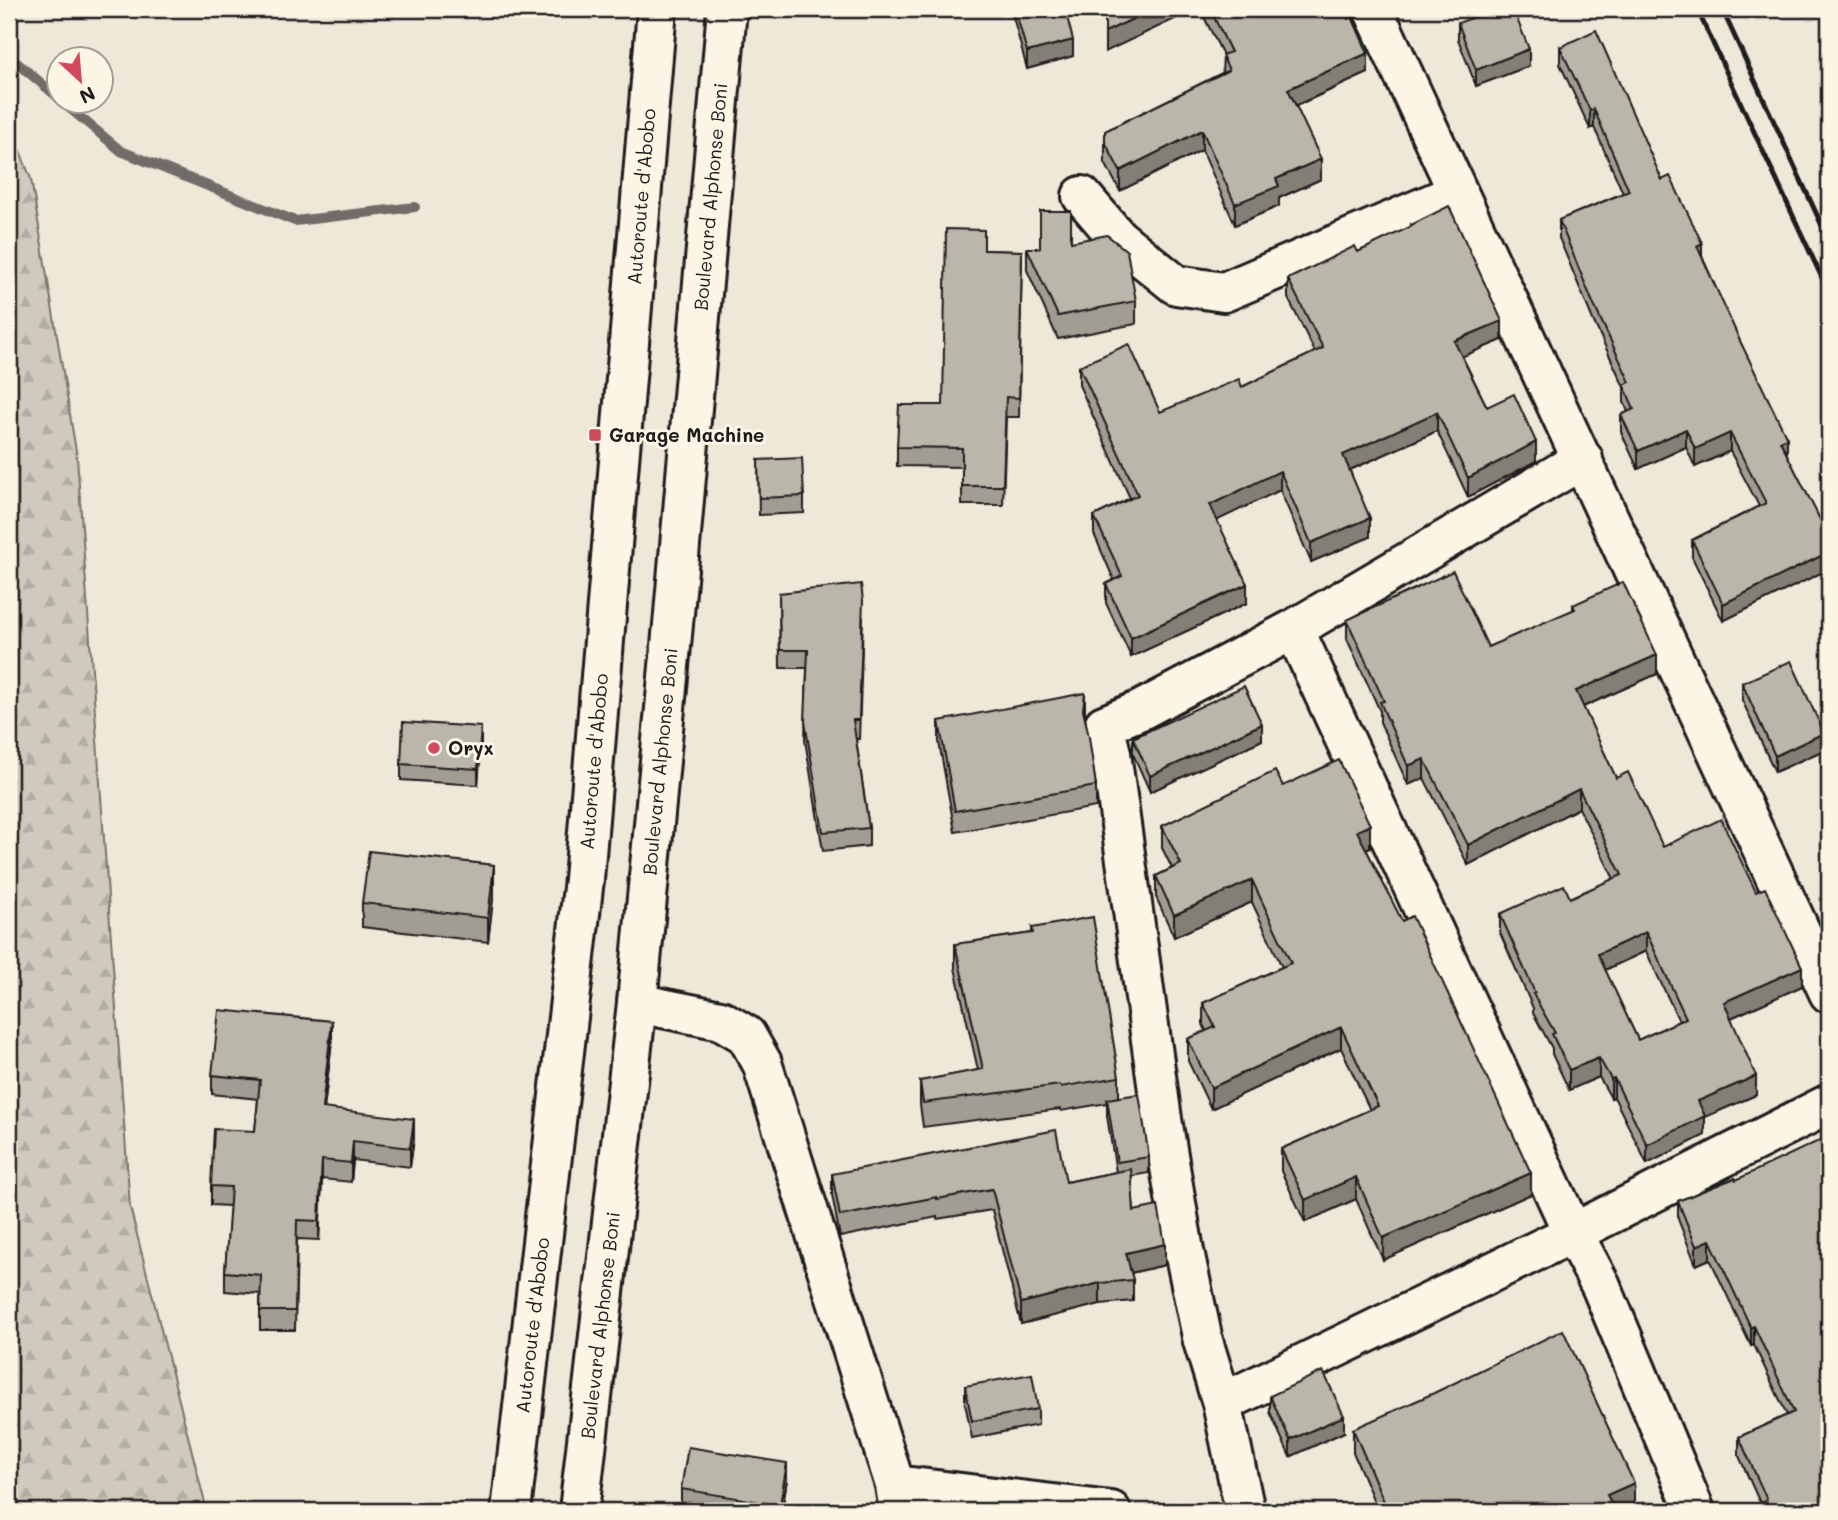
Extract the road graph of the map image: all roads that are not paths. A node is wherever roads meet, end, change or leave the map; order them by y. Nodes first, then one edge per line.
1 (657, 9) edge
2 (727, 9) edge
3 (1373, 9) edge
4 (1457, 193) junction
5 (1082, 196) dead end
6 (1583, 459) junction
7 (1294, 629) junction
8 (1829, 993) edge
9 (636, 1003) junction
10 (1829, 1104) edge
11 (1573, 1233) junction
12 (1222, 1402) junction
13 (897, 1498) edge
14 (511, 1511) edge
15 (579, 1511) edge
16 (1111, 1511) edge
17 (1245, 1511) edge
18 (1696, 1511) edge

1 - 14 street, Autoroute d'Abobo
2 - 9 street, Boulevard Alphonse Boni
3 - 4 street
4 - 5 street
4 - 6 street
6 - 7 street
6 - 8 street
7 - 11 street
7 - 12 street
9 - 13 street
9 - 15 street, Boulevard Alphonse Boni
10 - 11 street
11 - 12 street
11 - 18 street
12 - 17 street
13 - 16 street

